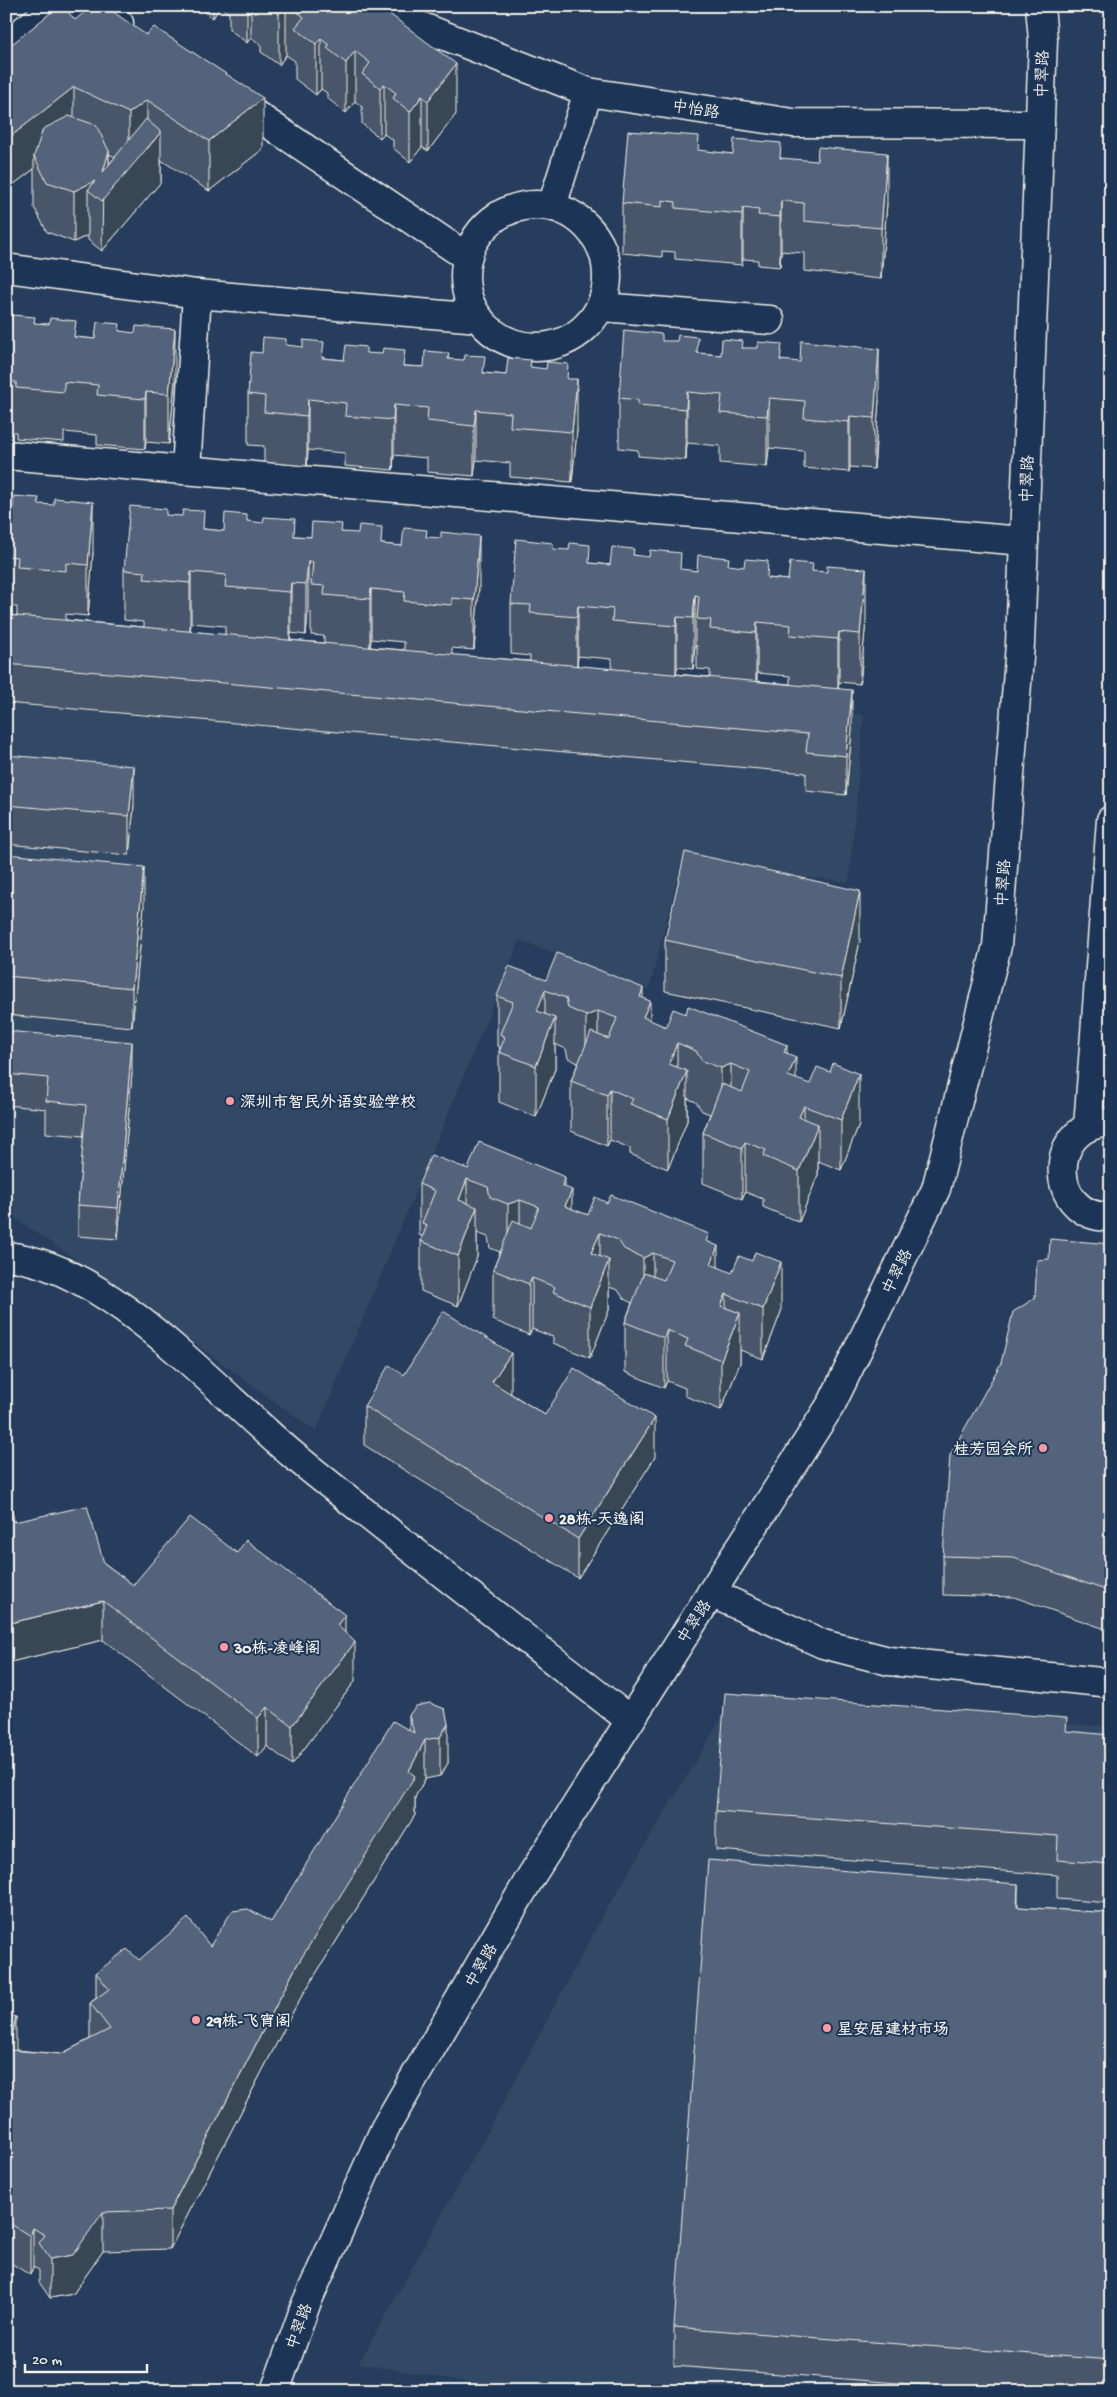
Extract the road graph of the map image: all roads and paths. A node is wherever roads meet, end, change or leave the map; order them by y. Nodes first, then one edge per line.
1 (369, 6) edge
2 (1040, 6) edge
3 (136, 34) edge
4 (6, 44) edge
5 (210, 84) edge
6 (588, 92) junction
7 (1040, 124) junction
8 (552, 206) junction
9 (467, 257) junction
10 (6, 268) edge
11 (196, 294) junction
12 (601, 307) junction
13 (479, 318) junction
14 (770, 320) dead end
15 (6, 455) edge
16 (186, 470) junction
17 (1024, 541) junction
18 (1111, 820) edge
19 (1100, 1125) edge
20 (1111, 1217) edge
21 (6, 1256) edge
22 (711, 1594) junction
23 (1111, 1683) edge
24 (630, 1720) junction
25 (275, 2391) edge

1 - 6 street, 中怡路
2 - 7 street, 中翠路
3 - 4 street
5 - 9 street
6 - 7 street, 中怡路
6 - 8 street
7 - 17 street, 中翠路
8 - 9 street
8 - 12 street
9 - 13 street
10 - 11 street
11 - 13 street
11 - 16 street
12 - 13 street
12 - 14 street
15 - 16 street
16 - 17 street
17 - 22 street, 中翠路
18 - 19 street
19 - 20 street
21 - 24 street
22 - 23 street
22 - 24 street, 中翠路
24 - 25 street, 中翠路

